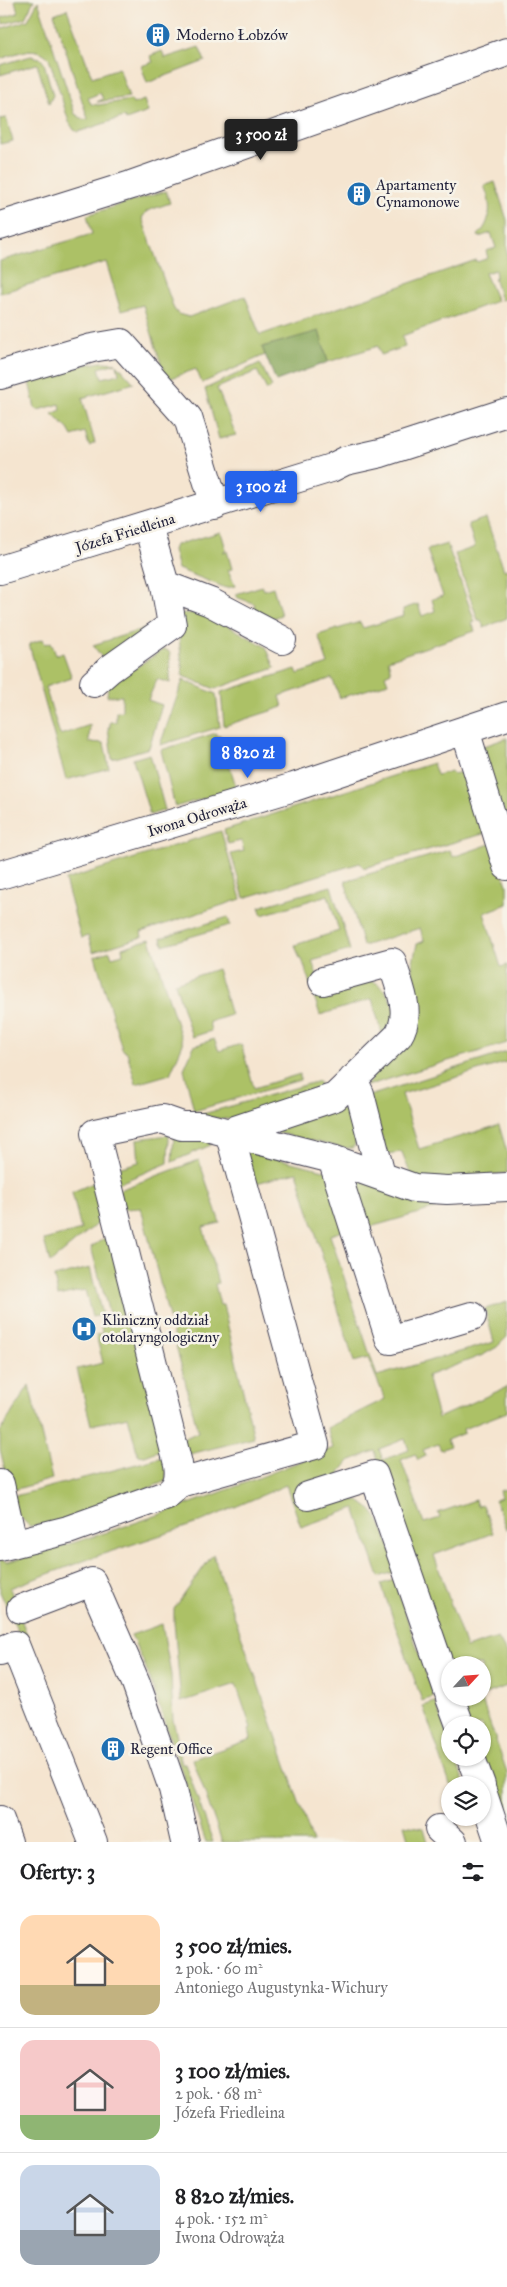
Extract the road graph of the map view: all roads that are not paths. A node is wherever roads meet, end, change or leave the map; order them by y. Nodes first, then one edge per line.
1 (507, 52) edge
2 (0, 226) edge
3 (0, 374) edge
4 (507, 412) edge
5 (215, 505) junction
6 (148, 526) junction
7 (0, 570) edge
8 (165, 585) junction
9 (282, 640) dead end
10 (94, 683) dead end
11 (507, 716) edge
12 (465, 730) junction
13 (507, 866) edge
14 (0, 875) edge
15 (323, 981) dead end
16 (352, 1079) junction
17 (230, 1132) junction
18 (332, 1159) junction
19 (380, 1175) junction
20 (507, 1187) edge
21 (472, 1316) dead end
22 (0, 1484) edge
23 (177, 1484) junction
24 (308, 1496) dead end
25 (7, 1545) edge
26 (21, 1609) dead end
27 (0, 1651) edge
28 (441, 1671) edge
29 (491, 1818) edge
30 (0, 1820) edge
31 (8, 1842) edge
32 (93, 1842) edge
33 (185, 1842) edge
34 (499, 1842) edge

1 - 2 street
3 - 5 street
4 - 5 street, Józefa Friedleina
5 - 6 street, Józefa Friedleina
6 - 7 street, Józefa Friedleina
6 - 8 street
8 - 9 street
8 - 10 street
11 - 12 street, Iwona Odrowąża
12 - 13 street
12 - 14 street, Iwona Odrowąża
15 - 16 street
16 - 17 street
16 - 19 street
17 - 18 street
17 - 23 street
17 - 23 street
18 - 19 street
18 - 21 street
19 - 20 street
22 - 25 street
23 - 25 street
24 - 28 street
26 - 33 street
27 - 32 street
29 - 34 street
30 - 31 street

